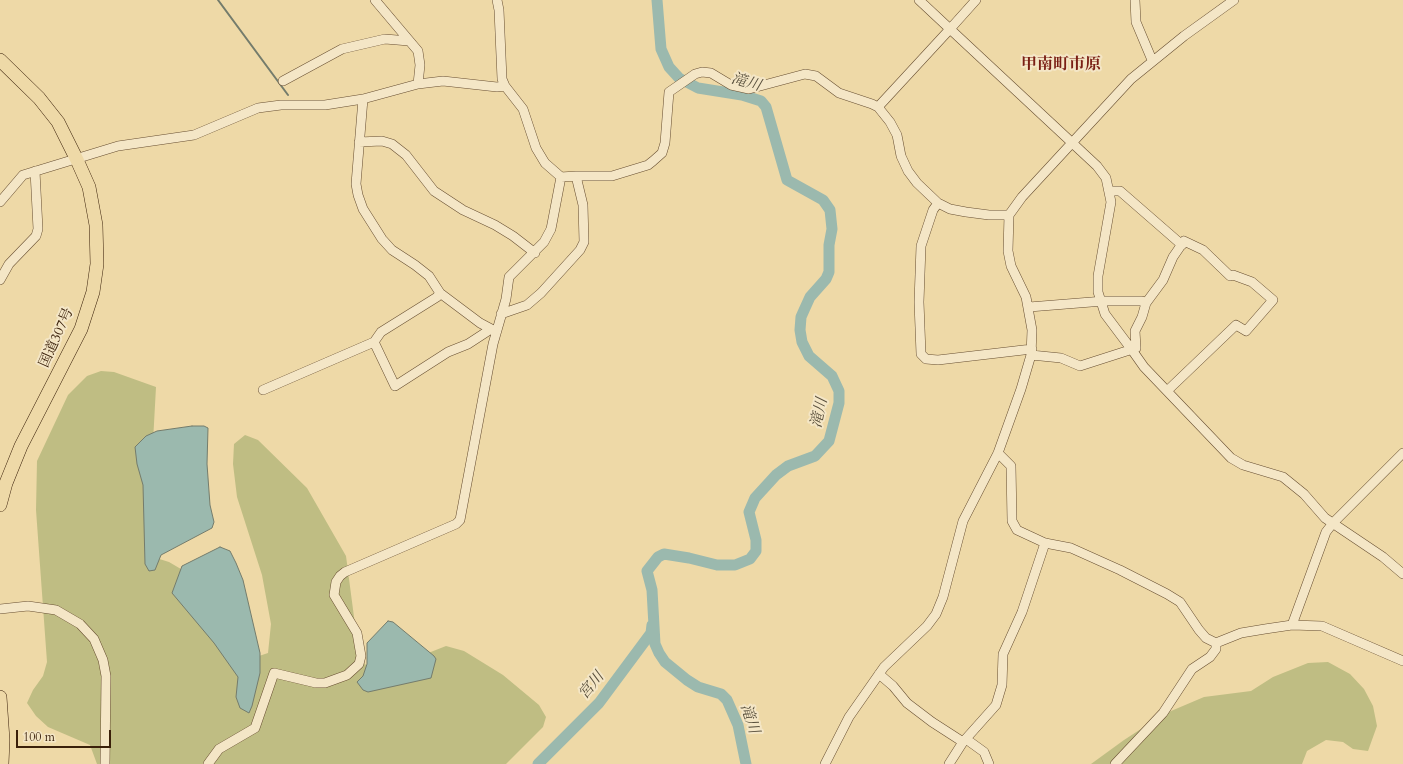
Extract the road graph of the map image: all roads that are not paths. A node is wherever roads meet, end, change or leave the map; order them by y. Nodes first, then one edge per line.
1 (375, 0) edge
2 (497, 0) edge
3 (919, 0) edge
4 (976, 0) edge
5 (1135, 0) edge
6 (1234, 0) edge
7 (950, 29) junction
8 (409, 41) junction
9 (0, 60) edge
10 (1152, 60) junction
11 (283, 81) dead end
12 (418, 84) junction
13 (505, 86) junction
14 (363, 99) junction
15 (878, 108) junction
16 (359, 142) junction
17 (1073, 142) junction
18 (77, 160) junction
19 (35, 171) junction
20 (576, 176) junction
21 (561, 177) junction
22 (1110, 191) junction
23 (0, 202) edge
24 (938, 203) junction
25 (1009, 215) junction
26 (1182, 245) junction
27 (535, 253) junction
28 (0, 280) edge
29 (440, 293) junction
30 (1100, 301) junction
31 (1146, 303) junction
32 (1029, 307) junction
33 (501, 314) junction
34 (493, 330) junction
35 (374, 342) junction
36 (1132, 350) junction
37 (1032, 352) junction
38 (263, 390) dead end
39 (1167, 391) junction
40 (998, 453) junction
41 (1403, 453) edge
42 (0, 505) edge
43 (1333, 523) junction
44 (1045, 543) junction
45 (1403, 574) edge
46 (0, 609) edge
47 (1292, 626) junction
48 (1216, 643) junction
49 (1403, 661) edge
50 (879, 674) junction
51 (0, 697) edge
52 (964, 741) junction
53 (2, 764) edge
54 (105, 764) edge
55 (208, 764) edge
56 (826, 764) edge
57 (949, 764) edge
58 (989, 764) edge
59 (1115, 764) edge

1 - 8 street
2 - 13 street
3 - 7 street
4 - 7 street
5 - 10 street
6 - 10 street
7 - 15 street
7 - 17 street
8 - 11 street
8 - 12 street
9 - 18 highway, 国道307号
10 - 17 street
12 - 13 street
12 - 14 street
13 - 21 street
14 - 16 street
14 - 18 street
15 - 20 street
15 - 24 street
16 - 27 street
16 - 29 street
17 - 22 street
17 - 25 street
18 - 19 street
18 - 42 highway, 国道307号
19 - 23 street
19 - 28 street
20 - 21 street
20 - 33 street
21 - 27 street
22 - 26 street
22 - 30 street
24 - 25 street
24 - 37 street
25 - 32 street
26 - 31 street
26 - 39 street
27 - 33 street
29 - 34 street
29 - 35 street
30 - 31 street
30 - 32 street
30 - 36 street
31 - 36 street
32 - 37 street
33 - 34 street
34 - 35 street
34 - 55 street
35 - 38 street
36 - 37 street
36 - 39 street
37 - 40 street
39 - 43 street
40 - 44 street
40 - 50 street
41 - 43 street
43 - 45 street
43 - 47 street
44 - 48 street
44 - 52 street
46 - 54 street
47 - 48 street
47 - 49 street
48 - 59 street
50 - 52 street
50 - 56 street
51 - 53 highway
52 - 57 street
52 - 58 street

